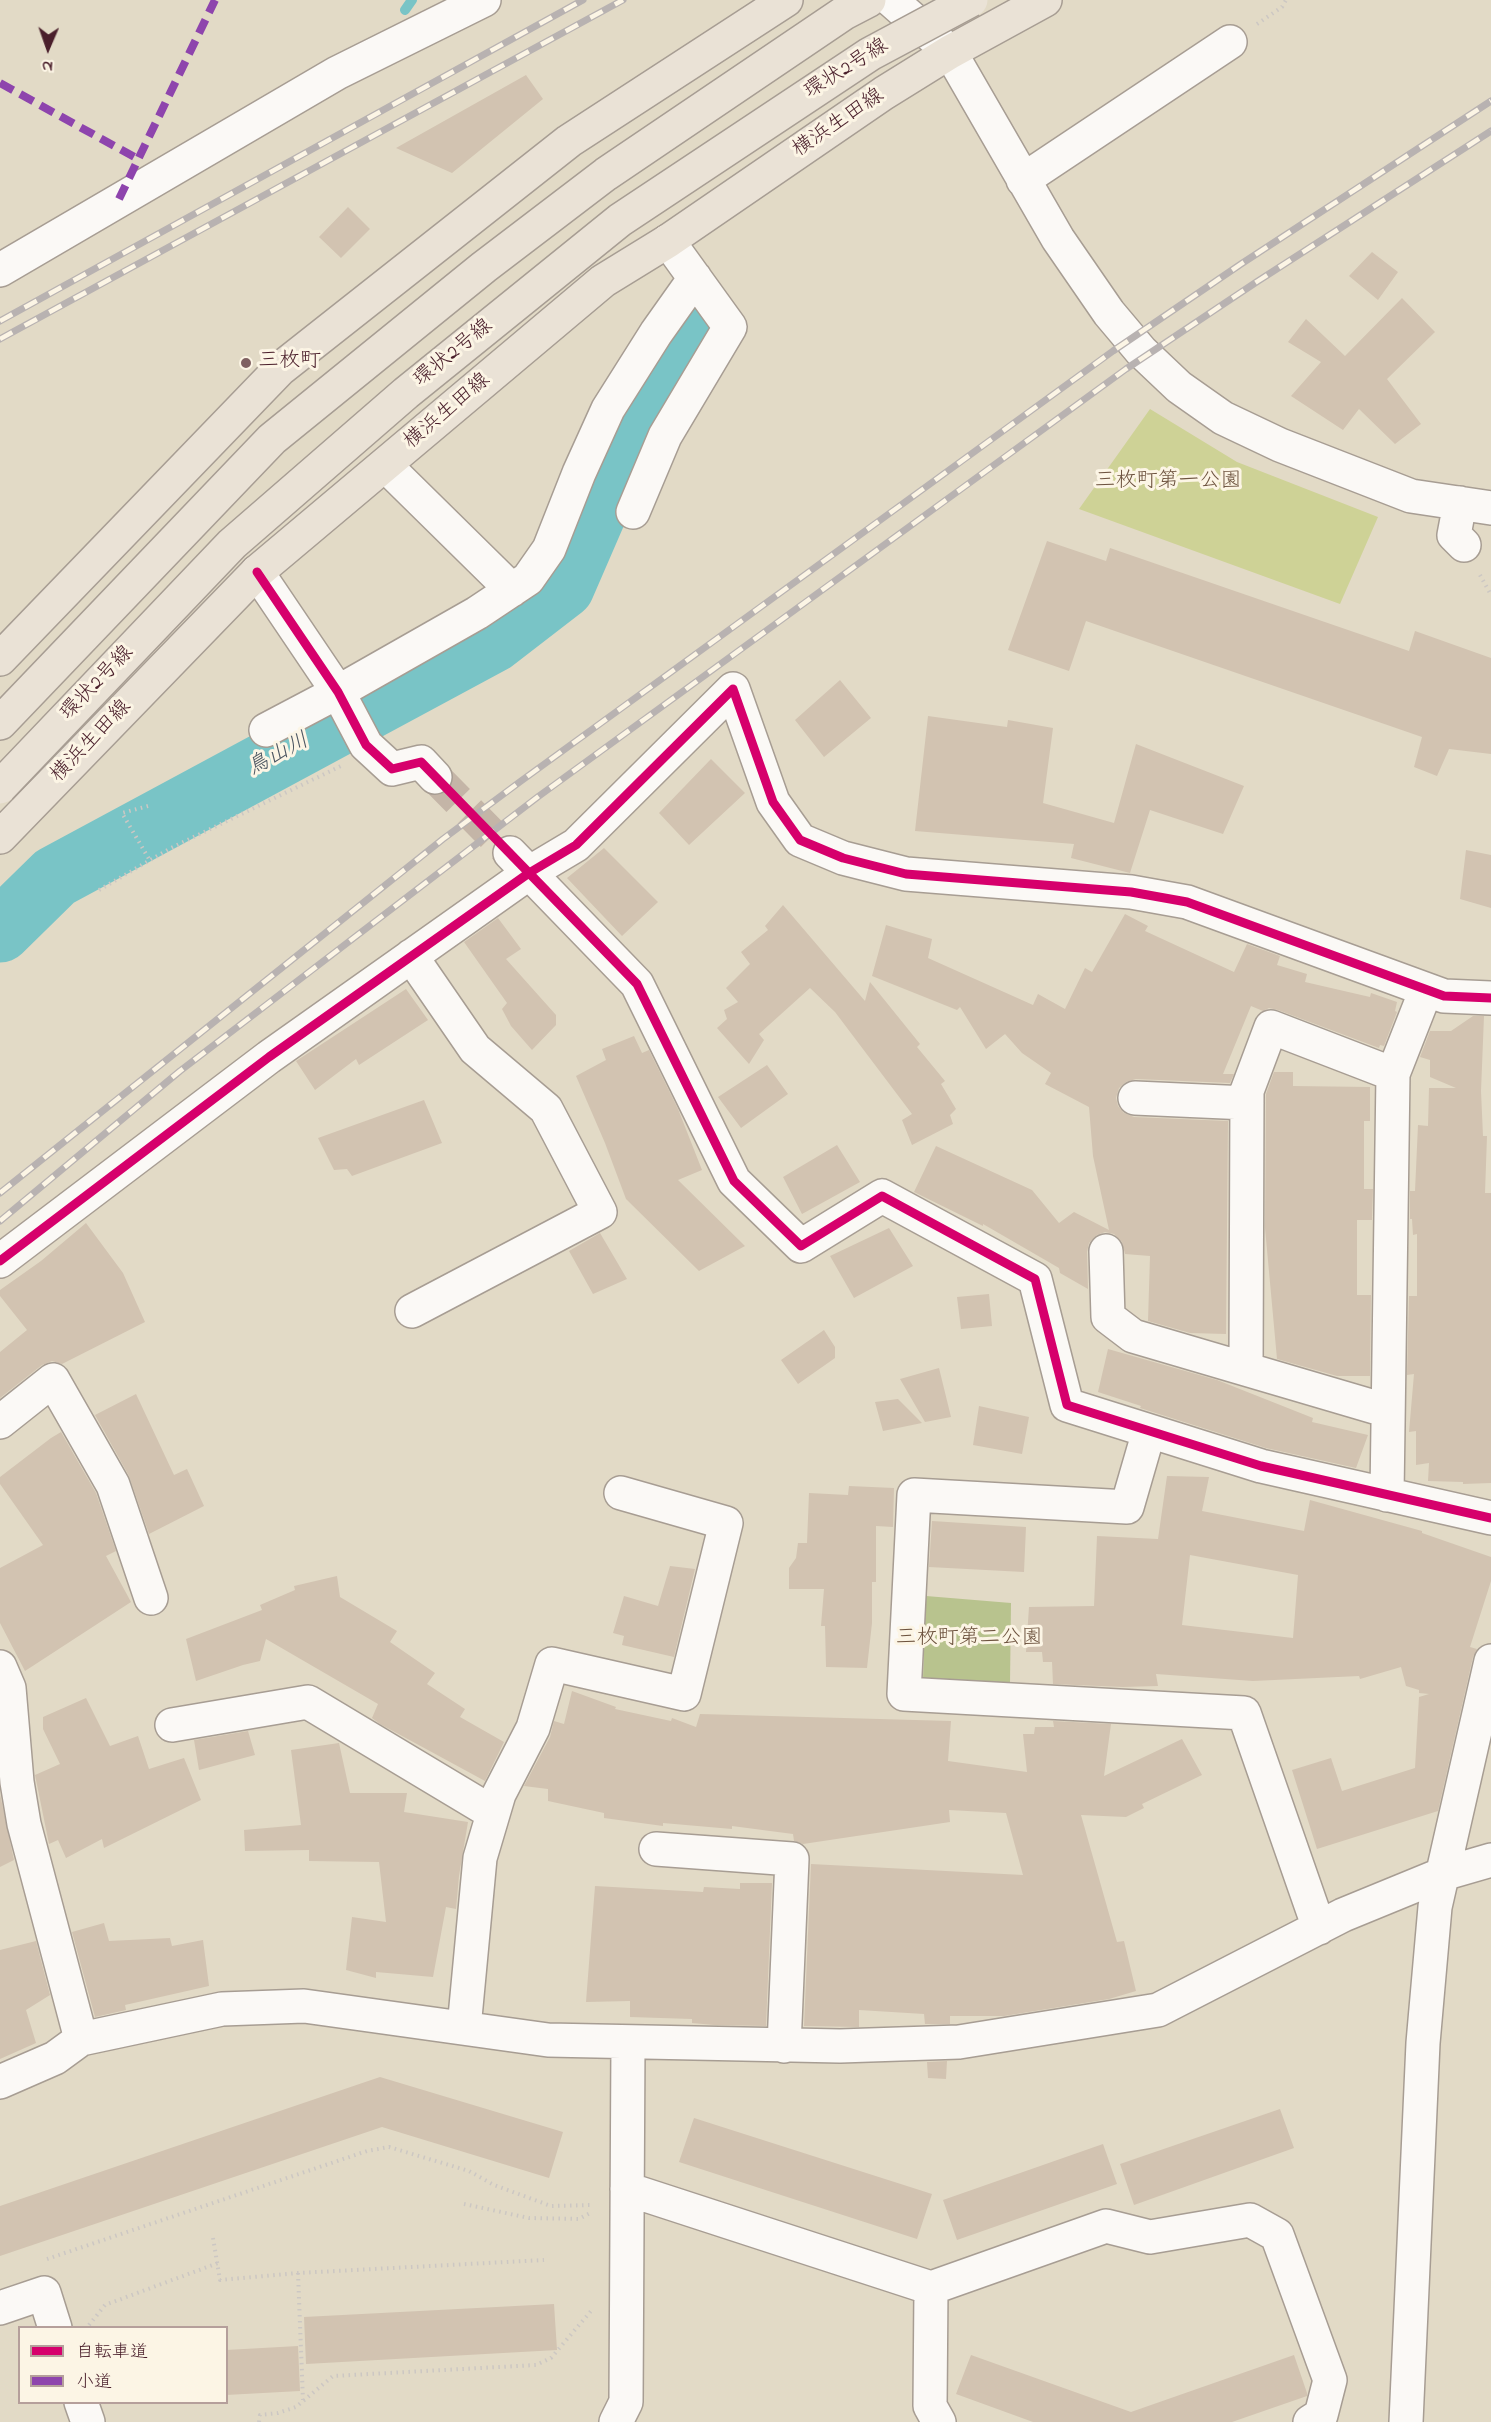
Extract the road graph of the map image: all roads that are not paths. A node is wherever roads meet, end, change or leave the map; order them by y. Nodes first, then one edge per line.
1 (484, 0) edge
2 (786, 0) edge
3 (870, 0) edge
4 (891, 0) edge
5 (931, 0) edge
6 (970, 0) edge
7 (1045, 0) edge
8 (1230, 42) dead end
9 (950, 52) junction
10 (1023, 180) junction
11 (669, 241) junction
12 (0, 270) edge
13 (695, 278) junction
14 (385, 465) junction
15 (1475, 506) edge
16 (633, 512) dead end
17 (1464, 545) dead end
18 (257, 572) junction
19 (512, 590) junction
20 (0, 659) edge
21 (338, 692) junction
22 (0, 723) edge
23 (266, 730) dead end
24 (435, 777) tunnel mouth
25 (0, 787) edge
26 (0, 837) edge
27 (520, 863) junction
28 (411, 956) junction
29 (1426, 990) junction
30 (1491, 998) edge
31 (1393, 1074) junction
32 (1136, 1098) dead end
33 (1247, 1103) junction
34 (1106, 1251) dead end
35 (0, 1261) edge
36 (412, 1311) dead end
37 (1246, 1369) junction
38 (1388, 1411) junction
39 (0, 1422) edge
40 (1149, 1431) junction
41 (621, 1493) dead end
42 (1387, 1495) junction
43 (1491, 1518) edge
44 (151, 1598) dead end
45 (1491, 1662) edge
46 (0, 1667) edge
47 (172, 1725) dead end
48 (10, 1800) edge
49 (493, 1814) junction
50 (656, 1849) dead end
51 (1491, 1860) edge
52 (1443, 1874) junction
53 (1319, 1928) junction
54 (464, 2028) junction
55 (81, 2039) junction
56 (628, 2043) junction
57 (784, 2046) junction
58 (0, 2082) edge
59 (627, 2189) junction
60 (931, 2288) junction
61 (0, 2308) edge
62 (54, 2326) edge
63 (81, 2404) edge
64 (88, 2422) edge
65 (616, 2422) edge
66 (939, 2422) edge
67 (1310, 2422) edge
68 (1407, 2422) edge

1 - 12 street
2 - 20 main road
3 - 22 main road, 環状2号線
4 - 9 street
5 - 9 main road
6 - 25 main road, 環状2号線, bridge
7 - 9 main road, 横浜生田線
8 - 10 street
9 - 10 street
9 - 11 main road, 横浜生田線
10 - 15 street
11 - 13 street
11 - 14 main road, 横浜生田線
13 - 16 street
13 - 19 street
14 - 18 main road, 横浜生田線
14 - 19 street
15 - 17 street
18 - 21 street
18 - 26 main road, 横浜生田線
19 - 21 street
21 - 23 street
21 - 24 street
27 - 28 street
27 - 29 street
27 - 40 street
28 - 35 street
28 - 36 street
29 - 30 street
29 - 31 street
31 - 33 street
31 - 38 street
32 - 33 street
33 - 37 street
34 - 37 street
37 - 38 street
38 - 42 street
39 - 44 street
40 - 42 street
40 - 53 street
41 - 49 street
42 - 43 street
45 - 52 street
46 - 48 street
47 - 49 street
48 - 55 street
49 - 54 street
50 - 57 street
51 - 52 street
52 - 53 street
52 - 68 street
53 - 57 street
54 - 55 street
54 - 56 street
55 - 58 street
56 - 57 street
56 - 59 street
59 - 60 street
59 - 65 street
60 - 66 street
60 - 67 street
61 - 62 street
63 - 64 street

